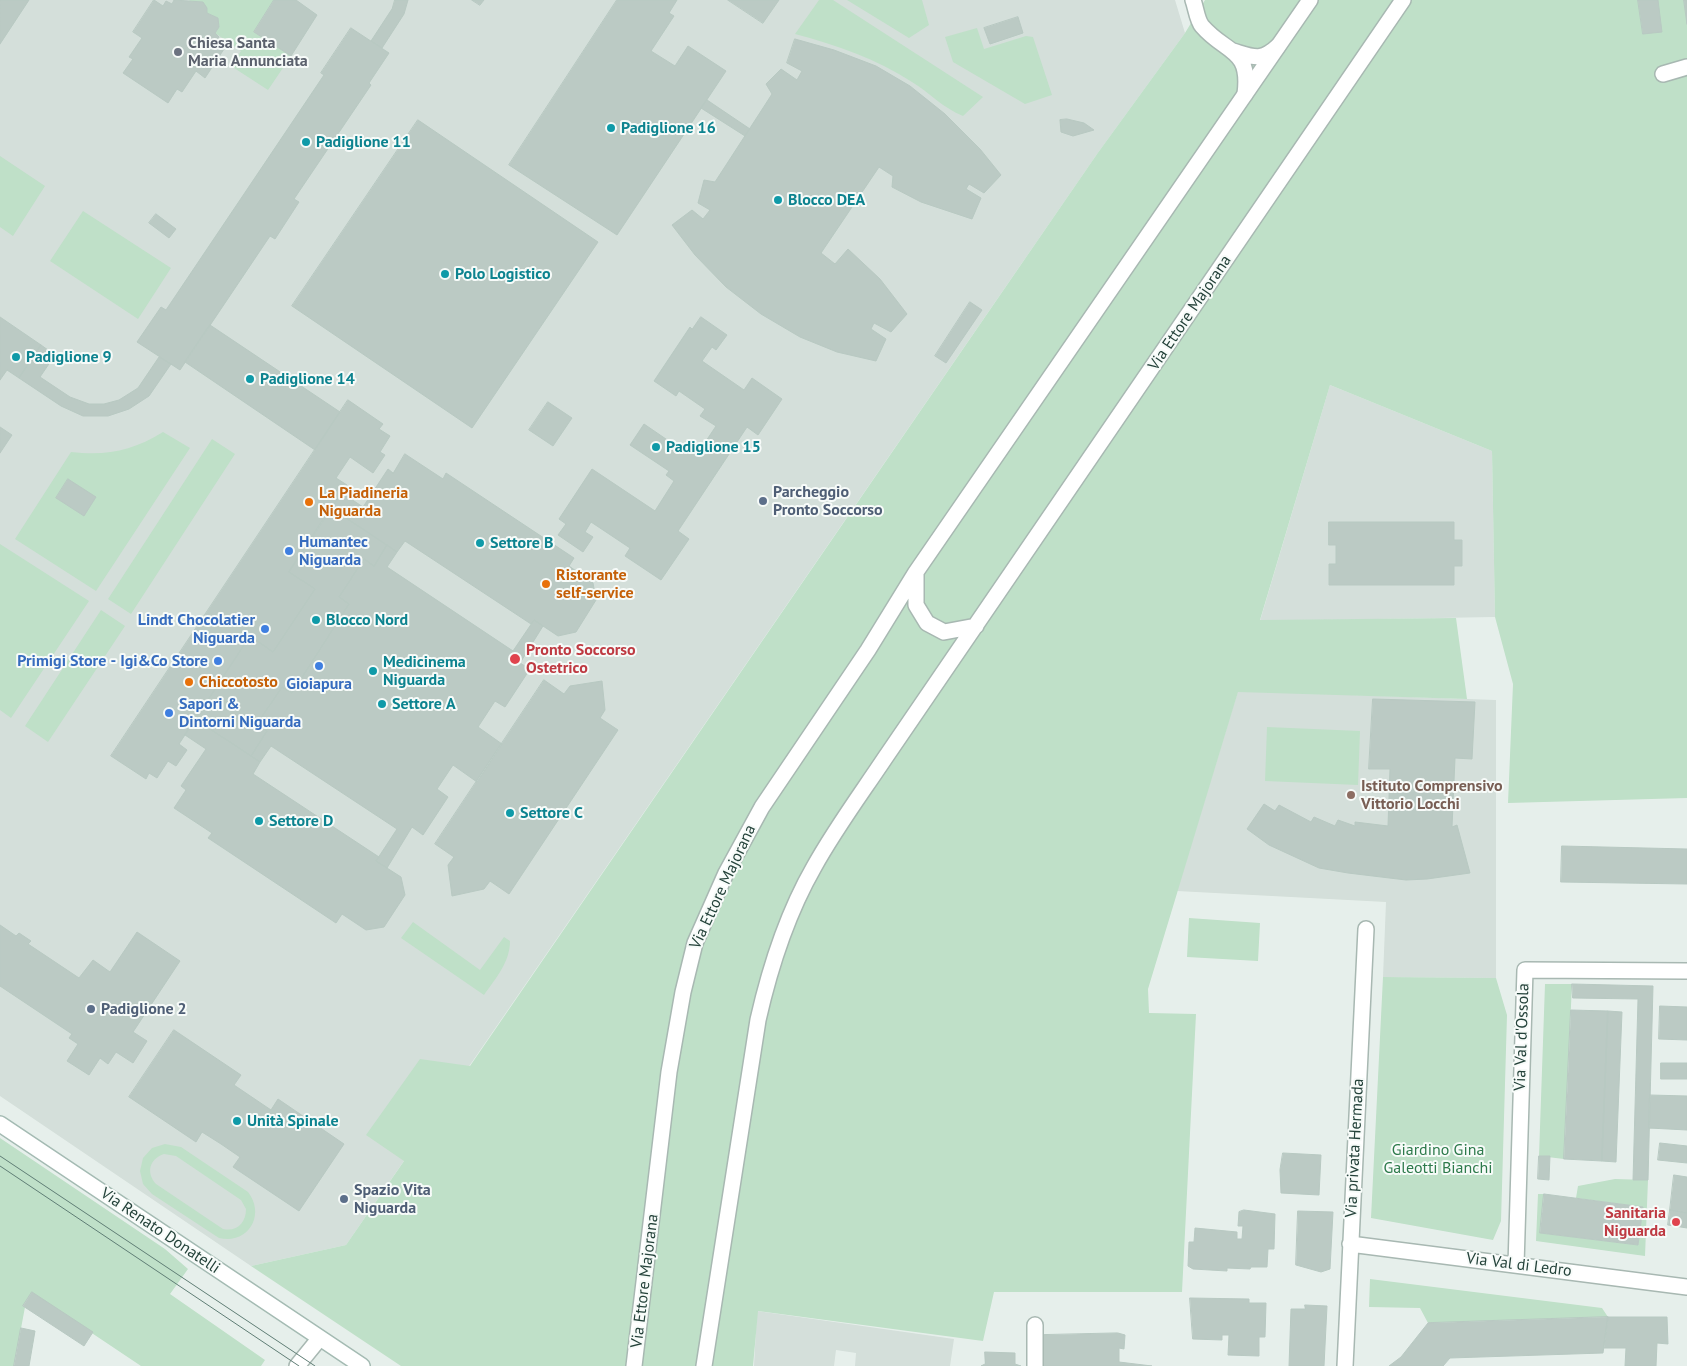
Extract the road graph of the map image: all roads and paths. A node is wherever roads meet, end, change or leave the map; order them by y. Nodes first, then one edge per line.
1 (1194, 0) edge
2 (1310, 0) edge
3 (1404, 0) edge
4 (1278, 46) junction
5 (1232, 50) junction
6 (1687, 67) edge
7 (1663, 74) dead end
8 (1245, 94) junction
9 (916, 572) junction
10 (976, 626) junction
11 (1366, 929) dead end
12 (1687, 971) edge
13 (0, 1124) edge
14 (1350, 1244) junction
15 (1516, 1265) junction
16 (1687, 1287) edge
17 (1035, 1325) dead end
18 (319, 1338) junction
19 (634, 1365) edge
20 (297, 1366) edge
21 (362, 1366) edge
22 (704, 1366) edge
23 (1035, 1366) edge
24 (1345, 1366) edge

1 - 5 street
2 - 4 street, Via Ettore Majorana
3 - 10 street, Via Ettore Majorana
4 - 5 street
4 - 8 street, Via Ettore Majorana
5 - 8 street
6 - 7 street
8 - 9 street, Via Ettore Majorana
9 - 10 street
9 - 19 street, Via Ettore Majorana
10 - 22 street, Via Ettore Majorana
11 - 14 street, Via privata Hermada
12 - 15 street, Via Val d'Ossola
13 - 18 street, Via Renato Donatelli
14 - 15 street, Via Val di Ledro
14 - 24 street, Via privata Hermada
15 - 16 street, Via Val di Ledro
17 - 23 street
18 - 20 street
18 - 21 street, Via Renato Donatelli

